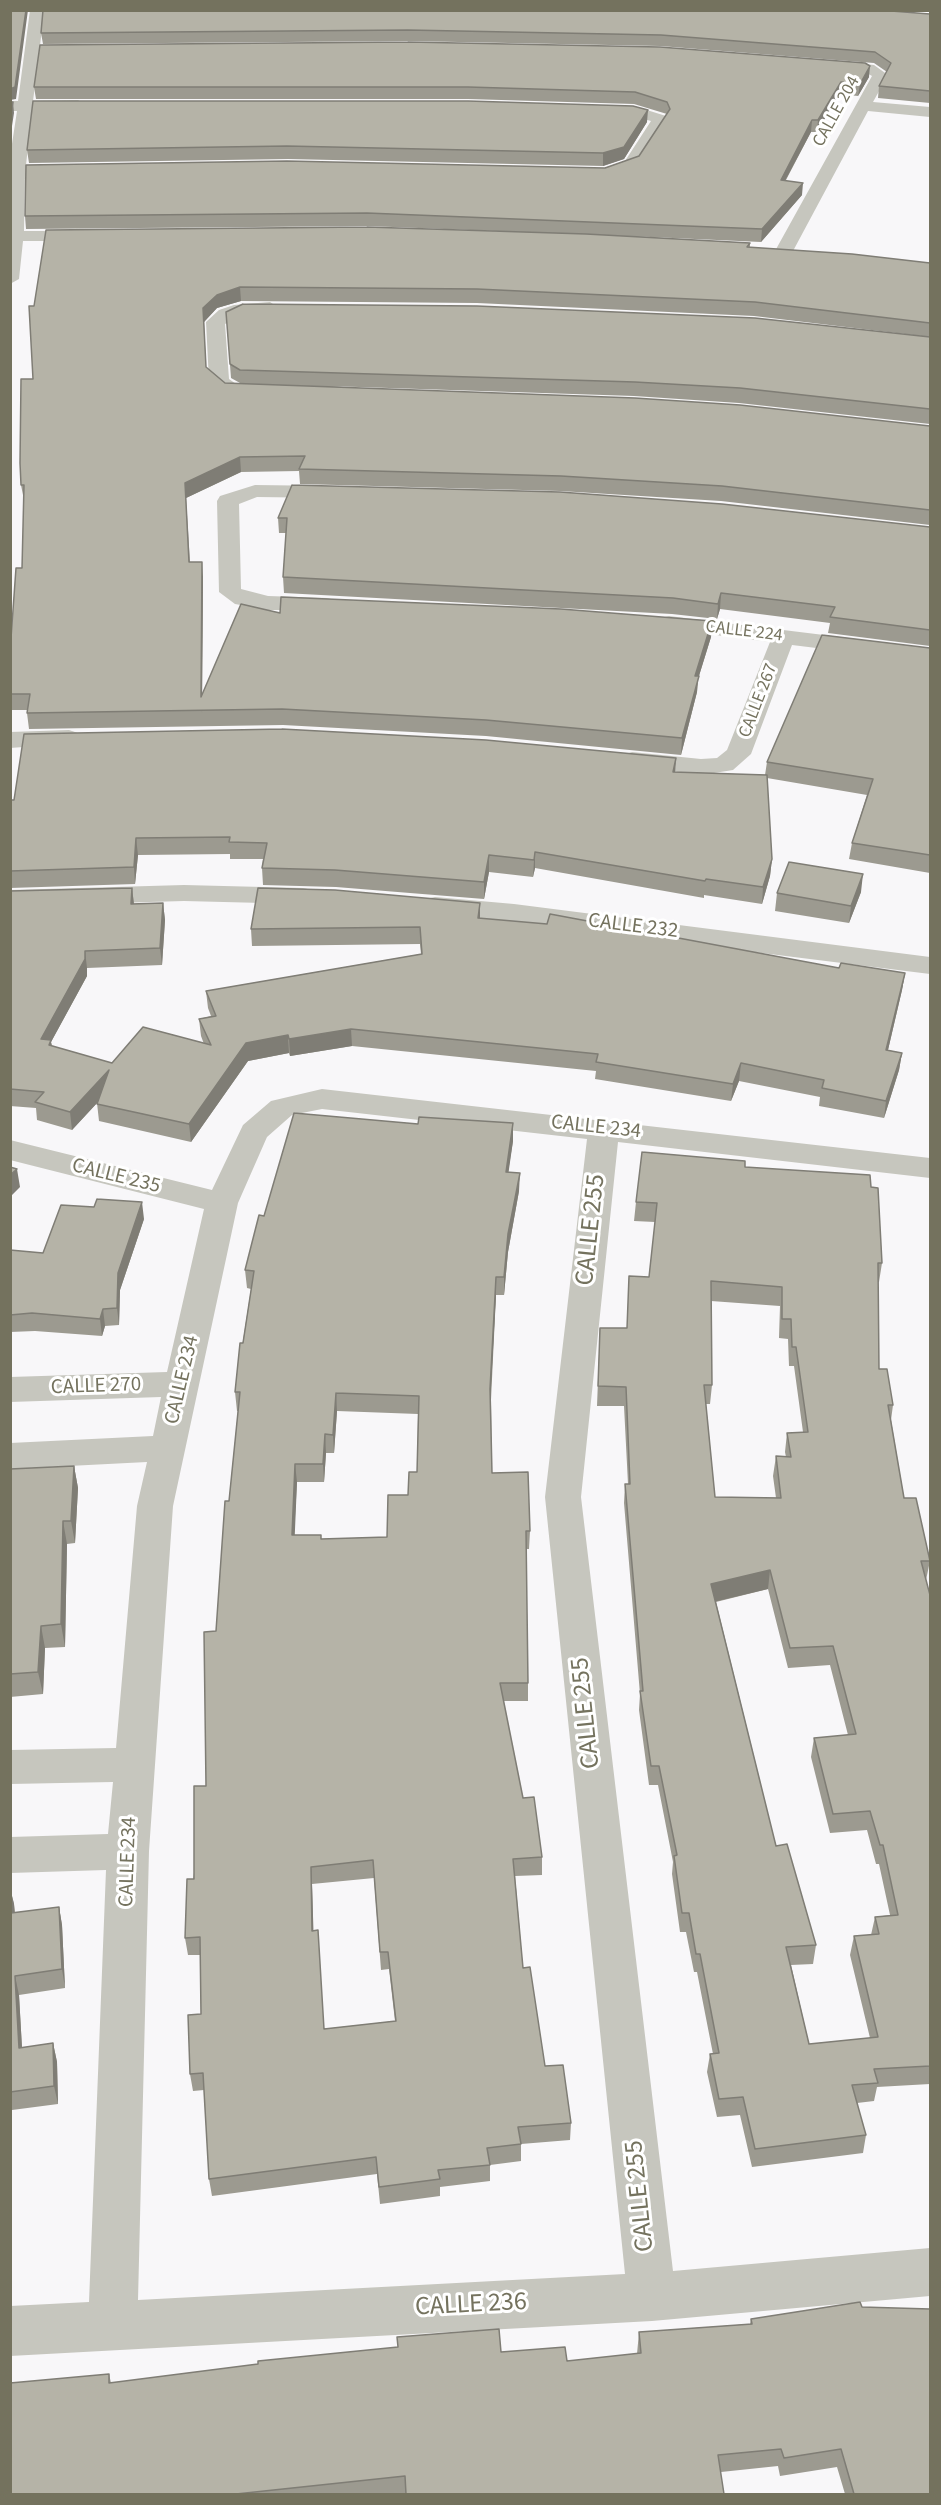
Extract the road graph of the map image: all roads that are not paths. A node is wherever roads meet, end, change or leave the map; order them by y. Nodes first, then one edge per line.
1 (37, 10) edge
2 (886, 13) edge
3 (919, 13) edge
4 (930, 18) edge
5 (32, 50) junction
6 (102, 50) edge
7 (812, 63) edge
8 (95, 105) edge
9 (17, 106) edge
10 (861, 106) junction
11 (583, 110) edge
12 (930, 112) edge
13 (87, 169) edge
14 (17, 170) junction
15 (574, 172) edge
16 (15, 236) junction
17 (109, 236) edge
18 (761, 249) edge
19 (784, 251) junction
20 (807, 253) edge
21 (10, 279) edge
22 (290, 308) edge
23 (281, 394) edge
24 (356, 492) edge
25 (350, 606) edge
26 (650, 622) edge
27 (784, 636) junction
28 (930, 655) edge
29 (88, 737) edge
30 (10, 740) edge
31 (606, 758) edge
32 (325, 897) edge
33 (10, 898) edge
34 (407, 903) edge
35 (930, 966) edge
36 (603, 1129) junction
37 (10, 1150) edge
38 (930, 1168) edge
39 (222, 1203) junction
40 (182, 1384) junction
41 (10, 1390) edge
42 (166, 1449) junction
43 (10, 1456) edge
44 (133, 1765) junction
45 (10, 1767) edge
46 (128, 1851) junction
47 (10, 1855) edge
48 (930, 2272) edge
49 (652, 2297) junction
50 (113, 2325) junction
51 (10, 2331) edge

1 - 5 street
2 - 3 street
3 - 4 street
5 - 6 street
5 - 9 street
7 - 10 street, CALLE 204
8 - 9 street
9 - 14 street
10 - 12 street
10 - 19 street, CALLE 204
11 - 15 street
13 - 14 street
14 - 16 street
16 - 17 street
16 - 21 street
18 - 19 street
19 - 20 street
22 - 23 street
24 - 25 street
26 - 27 street, CALLE 224
27 - 28 street, CALLE 224
27 - 31 street, CALLE 267
29 - 30 street
32 - 33 street
34 - 35 street, CALLE 232
36 - 38 street, CALLE 234
36 - 39 street, CALLE 234
36 - 49 street, CALLE 255
37 - 39 street, CALLE 235
39 - 40 street, CALLE 234
40 - 41 street, CALLE 270
40 - 42 street, CALLE 234
42 - 43 street
42 - 44 street, CALLE 234
44 - 45 street
44 - 46 street, CALLE 234
46 - 47 street
46 - 50 street, CALLE 234
48 - 49 street, CALLE 236
49 - 50 street, CALLE 236
50 - 51 street, CALLE 236

